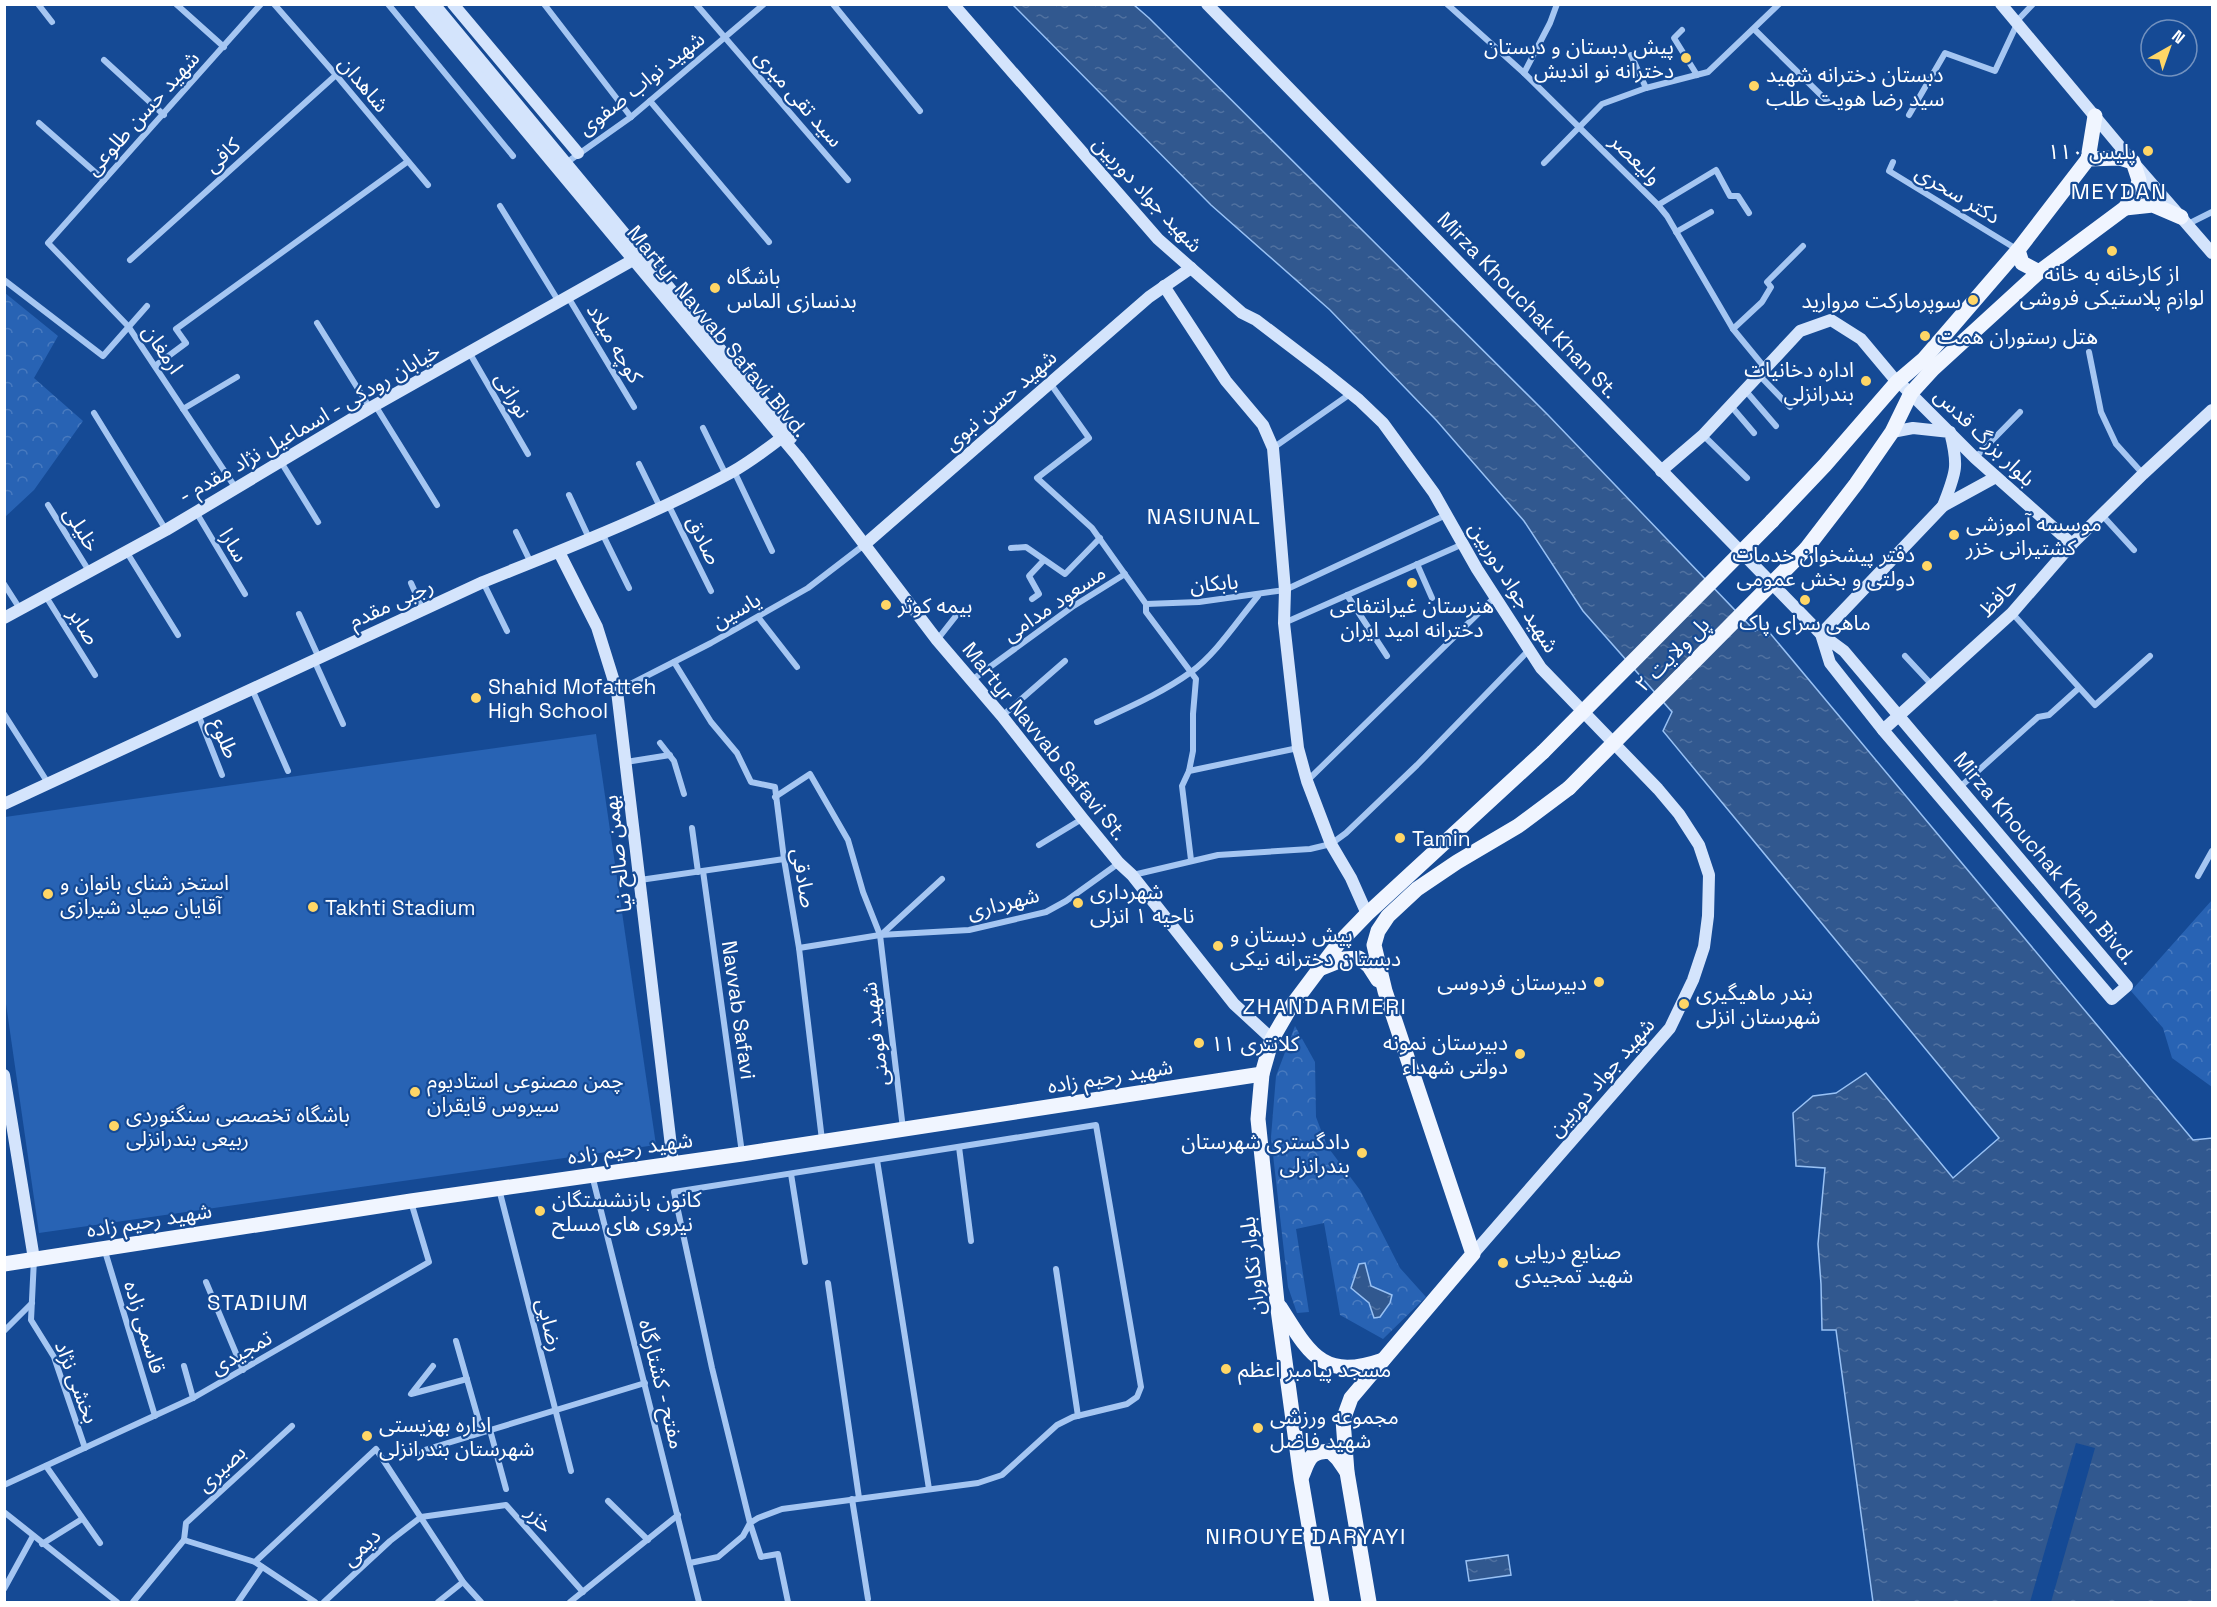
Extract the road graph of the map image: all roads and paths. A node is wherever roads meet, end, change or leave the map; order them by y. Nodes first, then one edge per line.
1 (38, 4) edge
2 (176, 4) edge
3 (261, 4) edge
4 (274, 4) edge
5 (388, 4) edge
6 (420, 4) edge
7 (434, 4) edge
8 (453, 4) edge
9 (544, 4) edge
10 (696, 4) edge
11 (764, 4) edge
12 (833, 4) edge
13 (952, 4) edge
14 (1207, 4) edge
15 (1447, 4) edge
16 (1557, 4) edge
17 (1779, 4) edge
18 (2001, 4) edge
19 (2033, 4) edge
20 (52, 22) dead end
21 (2017, 23) junction
22 (1754, 29) junction
23 (1682, 30) dead end
24 (724, 37) junction
25 (224, 47) junction
26 (1631, 55) dead end
27 (104, 60) dead end
28 (1524, 73) junction
29 (336, 75) junction
30 (1697, 75) junction
31 (1646, 88) junction
32 (650, 101) junction
33 (1828, 102) dead end
34 (920, 111) dead end
35 (164, 115) junction
36 (1910, 115) dead end
37 (2095, 116) junction
38 (631, 117) junction
39 (39, 123) dead end
40 (1579, 126) junction
41 (578, 153) junction
42 (513, 156) dead end
43 (2088, 159) junction
44 (407, 162) junction
45 (1893, 162) dead end
46 (2133, 162) junction
47 (1544, 163) dead end
48 (562, 167) junction
49 (104, 180) junction
50 (848, 180) dead end
51 (428, 185) dead end
52 (1658, 205) junction
53 (500, 206) dead end
54 (2125, 208) junction
55 (1711, 212) dead end
56 (2212, 212) edge
57 (1749, 213) dead end
58 (2184, 221) junction
59 (1676, 232) junction
60 (770, 242) dead end
61 (48, 243) joint
62 (1803, 246) dead end
63 (2018, 250) junction
64 (2212, 253) edge
65 (130, 260) dead end
66 (633, 260) junction
67 (1191, 268) junction
68 (2039, 272) junction
69 (4, 280) edge
70 (1164, 286) junction
71 (564, 300) junction
72 (147, 306) dead end
73 (317, 323) dead end
74 (128, 326) junction
75 (1733, 329) junction
76 (469, 352) junction
77 (2089, 352) dead end
78 (155, 366) junction
79 (1762, 372) junction
80 (237, 376) dead end
81 (1898, 381) junction
82 (1049, 382) junction
83 (1745, 390) junction
84 (1351, 393) junction
85 (1911, 393) junction
86 (373, 406) junction
87 (1731, 406) junction
88 (1790, 406) dead end
89 (634, 407) dead end
90 (183, 409) junction
91 (2212, 410) edge
92 (2020, 412) dead end
93 (94, 413) dead end
94 (1776, 426) dead end
95 (703, 428) dead end
96 (1892, 432) junction
97 (1950, 432) junction
98 (1754, 433) dead end
99 (786, 435) junction
100 (1703, 435) junction
101 (1273, 448) junction
102 (528, 454) dead end
103 (798, 457) joint
104 (1975, 458) junction
105 (281, 462) junction
106 (639, 464) dead end
107 (1661, 471) junction
108 (730, 473) junction
109 (2143, 474) junction
110 (1996, 477) junction
111 (1747, 478) dead end
112 (235, 487) junction
113 (569, 495) dead end
114 (48, 505) dead end
115 (437, 505) dead end
116 (664, 506) junction
117 (1943, 506) junction
118 (196, 512) junction
119 (1447, 515) junction
120 (2101, 515) junction
121 (318, 522) dead end
122 (166, 530) junction
123 (516, 532) dead end
124 (602, 533) junction
125 (590, 538) junction
126 (1100, 538) junction
127 (1464, 543) junction
128 (864, 544) junction
129 (2072, 544) junction
130 (1011, 548) dead end
131 (2134, 550) dead end
132 (126, 551) junction
133 (772, 551) dead end
134 (559, 552) junction
135 (1044, 560) junction
136 (531, 563) junction
137 (1417, 564) junction
138 (89, 571) junction
139 (1125, 574) junction
140 (483, 582) junction
141 (411, 583) dead end
142 (4, 584) edge
143 (629, 588) dead end
144 (1285, 590) junction
145 (711, 591) dead end
146 (245, 594) dead end
147 (45, 595) junction
148 (1258, 595) junction
149 (1347, 595) junction
150 (1495, 597) junction
151 (1432, 598) dead end
152 (1032, 599) dead end
153 (1146, 604) junction
154 (20, 609) junction
155 (423, 610) junction
156 (959, 612) dead end
157 (2012, 613) junction
158 (299, 614) dead end
159 (758, 617) junction
160 (4, 618) edge
161 (1284, 623) junction
162 (507, 631) dead end
163 (1821, 634) junction
164 (178, 635) dead end
165 (937, 640) junction
166 (1529, 650) junction
167 (1387, 656) dead end
168 (1905, 656) dead end
169 (2150, 656) dead end
170 (316, 659) junction
171 (1065, 661) dead end
172 (674, 662) junction
173 (797, 667) dead end
174 (1192, 672) junction
175 (95, 675) dead end
176 (972, 680) junction
177 (1932, 685) junction
178 (252, 688) junction
179 (2079, 688) junction
180 (617, 691) junction
181 (4, 714) edge
182 (197, 714) junction
183 (1002, 716) junction
184 (1898, 716) junction
185 (1097, 722) dead end
186 (343, 724) dead end
187 (1883, 730) junction
188 (660, 743) dead end
189 (1298, 748) junction
190 (670, 755) junction
191 (626, 762) junction
192 (288, 771) dead end
193 (1189, 771) junction
194 (222, 775) dead end
195 (1307, 781) junction
196 (48, 784) junction
197 (1960, 787) junction
198 (684, 794) dead end
199 (775, 797) junction
200 (1944, 802) junction
201 (4, 804) edge
202 (1083, 819) junction
203 (692, 828) dead end
204 (1331, 844) junction
205 (1039, 845) dead end
206 (2212, 851) edge
207 (2020, 857) junction
208 (784, 859) junction
209 (1191, 860) junction
210 (1119, 863) junction
211 (700, 872) junction
212 (2003, 872) junction
213 (1132, 875) junction
214 (2199, 876) dead end
215 (942, 879) dead end
216 (640, 880) junction
217 (1367, 914) junction
218 (2073, 920) junction
219 (2056, 934) junction
220 (880, 935) junction
221 (799, 948) junction
222 (1316, 970) junction
223 (1384, 990) junction
224 (1272, 1039) junction
225 (1262, 1074) junction
226 (4, 1075) edge
227 (903, 1129) junction
228 (822, 1141) junction
229 (959, 1147) junction
230 (742, 1154) junction
231 (877, 1160) junction
232 (673, 1163) junction
233 (592, 1174) junction
234 (791, 1174) junction
235 (498, 1188) junction
236 (411, 1201) junction
237 (971, 1241) dead end
238 (104, 1248) junction
239 (1473, 1254) junction
240 (34, 1259) junction
241 (805, 1262) dead end
242 (4, 1264) edge
243 (1056, 1269) dead end
244 (206, 1282) dead end
245 (828, 1283) dead end
246 (1277, 1302) junction
247 (32, 1303) junction
248 (4, 1331) edge
249 (456, 1341) dead end
250 (1383, 1360) junction
251 (184, 1366) dead end
252 (433, 1366) dead end
253 (243, 1370) junction
254 (467, 1379) junction
255 (645, 1383) junction
256 (193, 1398) junction
257 (554, 1410) junction
258 (155, 1416) junction
259 (1078, 1416) junction
260 (292, 1426) dead end
261 (490, 1430) junction
262 (482, 1432) junction
263 (85, 1448) junction
264 (418, 1452) dead end
265 (46, 1466) junction
266 (571, 1471) dead end
267 (1347, 1472) junction
268 (1301, 1479) junction
269 (4, 1485) edge
270 (506, 1489) dead end
271 (929, 1489) junction
272 (859, 1498) junction
273 (852, 1499) junction
274 (608, 1501) dead end
275 (4, 1512) edge
276 (678, 1515) junction
277 (421, 1517) junction
278 (82, 1519) junction
279 (750, 1524) junction
280 (33, 1536) junction
281 (184, 1540) junction
282 (648, 1540) junction
283 (42, 1544) junction
284 (100, 1544) dead end
285 (255, 1562) junction
286 (690, 1563) junction
287 (262, 1567) junction
288 (463, 1582) junction
289 (4, 1588) edge
290 (583, 1592) junction
291 (868, 1599) dead end
292 (117, 1602) edge
293 (133, 1602) edge
294 (238, 1602) edge
295 (315, 1602) edge
296 (324, 1602) edge
297 (438, 1602) edge
298 (481, 1602) edge
299 (570, 1602) edge
300 (699, 1602) edge
301 (788, 1602) edge
302 (1322, 1602) edge
303 (1369, 1602) edge

1 - 20 street
2 - 25 street
3 - 25 street, شهید حسن طلوعی
4 - 29 street, شاهدان
5 - 42 street
6 - 48 street, Martyr Navvab Safavi Blvd.
7 - 48 street, Martyr Navvab Safavi Blvd.
8 - 41 street
9 - 38 street
10 - 24 street, سید تقی میری
11 - 24 street, شهید نواب صفوی
12 - 34 street
13 - 67 street, شهید جواد دوربین
14 - 107 street, Mirza Khouchak Khan St.
15 - 28 street, ولیعصر
16 - 28 street
17 - 22 street
18 - 21 street
19 - 21 street
21 - 36 street
21 - 37 street
22 - 30 street
22 - 33 street
23 - 30 street
24 - 32 street, شهید نواب صفوی
24 - 50 street, سید تقی میری
25 - 35 street, شهید حسن طلوعی
26 - 31 street
27 - 35 street
28 - 40 street, ولیعصر
29 - 44 street, شاهدان
29 - 65 street, کافی
30 - 31 street
31 - 40 street
32 - 38 street, شهید نواب صفوی
32 - 60 street
35 - 49 street, شهید حسن طلوعی
37 - 43 main road
37 - 46 street
38 - 41 street, شهید نواب صفوی
39 - 49 street
40 - 47 street
40 - 52 street, ولیعصر
41 - 48 street, شهید نواب صفوی
43 - 46 main road
43 - 63 main road, پل ولایت ۲
44 - 51 street, شاهدان
44 - 78 street
45 - 63 street, دکتر سحری
46 - 54 main road
46 - 58 street
48 - 66 street, Martyr Navvab Safavi Blvd.
48 - 99 street, Martyr Navvab Safavi Blvd.
49 - 61 street, شهید حسن طلوعی
52 - 57 street
52 - 59 street, ولیعصر
53 - 71 street, کوچه میلاد
54 - 58 main road
54 - 68 main road, پل ولایت ۲
55 - 59 street
56 - 58 street
58 - 64 street
59 - 75 street, ولیعصر
61 - 74 street, ارمغان
62 - 75 street
63 - 68 main road
63 - 81 main road, پل ولایت ۲
66 - 71 street, - خیابان رودکی - اسماعیل نژاد مقدم
66 - 99 street, Martyr Navvab Safavi Blvd.
67 - 70 street, شهید حسن نبوی
67 - 84 street, شهید جواد دوربین
68 - 85 main road, پل ولایت ۲
69 - 74 street
70 - 82 street, شهید حسن نبوی
70 - 101 street
71 - 76 street, - خیابان رودکی - اسماعیل نژاد مقدم
71 - 89 street, کوچه میلاد
72 - 74 street
73 - 86 street
74 - 78 street, ارمغان
75 - 79 street, ولیعصر
76 - 86 street, - خیابان رودکی - اسماعیل نژاد مقدم
76 - 102 street, نورانی
77 - 109 street
78 - 90 street, ارمغان
79 - 81 street, بلوار بزرگ قدس
79 - 83 street
79 - 88 street, ولیعصر
80 - 90 street
81 - 85 street, بلوار بزرگ قدس
81 - 217 main road, پل ولایت ۲, bridge
82 - 126 street
82 - 128 street, شهید حسن نبوی
83 - 87 street
83 - 94 street
84 - 101 street
84 - 119 street, شهید جواد دوربین
85 - 96 main road, پل ولایت ۲
85 - 97 street, بلوار بزرگ قدس
86 - 105 street, - خیابان رودکی - اسماعیل نژاد مقدم
86 - 115 street
87 - 98 street
87 - 100 street
90 - 112 street, ارمغان
91 - 109 street, حافظ
92 - 104 street
93 - 122 street
95 - 108 street
96 - 97 street
96 - 223 main road, پل ولایت ۲, bridge
97 - 104 street, بلوار بزرگ قدس
97 - 117 street
99 - 103 street, Martyr Navvab Safavi Blvd.
99 - 108 street, رجبی مقدم
100 - 107 street
100 - 111 street
101 - 144 street
103 - 128 street, Martyr Navvab Safavi St.
104 - 110 street, بلوار بزرگ قدس
105 - 112 street, - خیابان رودکی - اسماعیل نژاد مقدم
105 - 121 street
106 - 116 street, صادق
107 - 163 street, Mirza Khouchak Khan St.
108 - 116 street, رجبی مقدم
108 - 133 street
109 - 120 street, حافظ
110 - 117 street
110 - 129 street, بلوار بزرگ قدس
112 - 118 street, - خیابان رودکی - اسماعیل نژاد مقدم
113 - 125 street
114 - 138 street, خلیلی
116 - 124 street, رجبی مقدم
116 - 145 street, صادق
117 - 163 street
118 - 122 street, - خیابان رودکی - اسماعیل نژاد مقدم
118 - 146 street, سارا
119 - 127 street, شهید جواد دوربین
119 - 144 street, بابکان
120 - 129 street, حافظ
120 - 131 street
122 - 132 street, - خیابان رودکی - اسماعیل نژاد مقدم
123 - 136 street
124 - 125 street, رجبی مقدم
124 - 143 street
125 - 134 street, رجبی مقدم
126 - 135 street
126 - 139 street
127 - 137 street
127 - 150 street, شهید جواد دوربین
128 - 159 street, یاسین
128 - 165 street, Martyr Navvab Safavi St.
129 - 157 street, حافظ
130 - 135 street
132 - 138 street, - خیابان رودکی - اسماعیل نژاد مقدم
132 - 164 street
134 - 136 street, رجبی مقدم
134 - 180 street, بهمن صالح نیا
135 - 152 street
136 - 140 street, رجبی مقدم
137 - 149 street
137 - 151 street
138 - 147 street, - خیابان رودکی - اسماعیل نژاد مقدم
139 - 153 street
139 - 176 street, مسعود مدامی
140 - 155 street, رجبی مقدم
140 - 162 street
141 - 155 street
142 - 154 street
144 - 148 street, بابکان
144 - 161 street
147 - 154 street, - خیابان رودکی - اسماعیل نژاد مقدم
147 - 175 street, صابر
148 - 153 street, بابکان
148 - 174 street
149 - 161 street
149 - 167 street
150 - 166 street, شهید جواد دوربین
150 - 195 street
153 - 174 street
154 - 160 street, - خیابان رودکی - اسماعیل نژاد مقدم
155 - 170 street, رجبی مقدم
156 - 165 street
157 - 177 street, حافظ
157 - 179 street
158 - 170 street
159 - 172 street, یاسین
159 - 173 street
161 - 189 street
163 - 184 street, Mirza Khouchak Khan Bivd.
163 - 187 street, Mirza Khouchak Khan Bivd.
165 - 176 street, Martyr Navvab Safavi St.
166 - 204 street
166 - 239 street, شهید جواد دوربین
168 - 177 street
169 - 179 street
170 - 178 street, رجبی مقدم
170 - 186 street
171 - 183 street
172 - 180 street, یاسین
172 - 199 street
174 - 185 street
174 - 193 street
176 - 183 street, Martyr Navvab Safavi St.
177 - 184 street, حافظ
178 - 182 street, رجبی مقدم
178 - 192 street
179 - 197 street
180 - 191 street, بهمن صالح نیا
181 - 196 street
182 - 194 street, طلوع
182 - 196 street, رجبی مقدم
183 - 202 street, Martyr Navvab Safavi St.
184 - 187 street, حافظ
184 - 197 street, Mirza Khouchak Khan Bivd.
187 - 200 street, Mirza Khouchak Khan Bivd.
188 - 190 street
189 - 193 street
189 - 195 street
190 - 191 street
190 - 198 street
191 - 216 street, بهمن صالح نیا
193 - 209 street
195 - 204 street
196 - 201 street, رجبی مقدم
197 - 200 street
197 - 207 street, Mirza Khouchak Khan Bivd.
199 - 208 street, صادقی
199 - 220 street, شهید فومنی
200 - 212 street, Mirza Khouchak Khan Bivd.
202 - 205 street
202 - 210 street, Martyr Navvab Safavi St.
203 - 211 street, Navvab Safavi
204 - 209 street
204 - 217 street
206 - 214 street
207 - 212 street
207 - 218 street, Mirza Khouchak Khan Bivd.
208 - 211 street
208 - 221 street, صادقی
209 - 213 street
210 - 213 street, Martyr Navvab Safavi St.
210 - 220 street, شهرداری
211 - 216 street
211 - 230 street, Navvab Safavi
212 - 219 street, Mirza Khouchak Khan Bivd.
213 - 224 street, Martyr Navvab Safavi St.
215 - 220 street
216 - 232 street, بهمن صالح نیا
217 - 222 main road, بلوار تکاوران
218 - 219 street
218 - 219 street, Mirza Khouchak Khan Bivd.
220 - 221 street, شهرداری
220 - 227 street, شهید فومنی
221 - 228 street, صادقی
222 - 223 main road
222 - 224 main road, بلوار تکاوران
223 - 239 main road
224 - 225 main road, بلوار تکاوران
225 - 227 main road, شهید رحیم زاده
225 - 246 main road, بلوار تکاوران
226 - 240 street
227 - 228 main road, شهید رحیم زاده
228 - 230 main road, شهید رحیم زاده
229 - 231 street
229 - 237 street
229 - 259 street
230 - 232 main road, شهید رحیم زاده
231 - 234 street
231 - 271 street
232 - 233 main road, شهید رحیم زاده
233 - 235 main road, شهید رحیم زاده
233 - 255 street, مفتح - کشتارگاه
234 - 241 street
234 - 279 street
235 - 236 main road, شهید رحیم زاده
235 - 257 street, رضایی
236 - 238 main road, شهید رحیم زاده
236 - 253 street, تمجیدی
238 - 240 main road, شهید رحیم زاده
238 - 258 street, قاسمی زاده
239 - 250 main road
240 - 242 main road, شهید رحیم زاده
240 - 247 street, بخشی نژاد
243 - 259 street
244 - 253 street
245 - 272 street
246 - 250 main road
246 - 268 main road, بلوار تکاوران
247 - 248 street
247 - 263 street, بخشی نژاد
249 - 254 street
250 - 267 main road
251 - 256 street
252 - 254 street
253 - 256 street, تمجیدی
254 - 262 street
255 - 257 street
255 - 276 street, مفتح - کشتارگاه
256 - 258 street, تمجیدی
257 - 261 street
257 - 266 street, رضایی
258 - 263 street, تمجیدی
259 - 271 street
260 - 281 street, بصیری
261 - 262 street
261 - 270 street
262 - 264 street
263 - 265 street, تمجیدی
265 - 269 street, تمجیدی
265 - 278 street
267 - 268 main road
267 - 303 main road
268 - 302 main road, بلوار تکاوران
271 - 272 street
272 - 273 street
273 - 279 street
273 - 291 street
274 - 282 street
275 - 280 street
276 - 282 street
276 - 286 street, مفتح - کشتارگاه
277 - 285 street
277 - 288 street
277 - 290 street, خزر
277 - 296 street, دیمی
278 - 283 street
278 - 284 street
279 - 286 street
279 - 301 street
280 - 283 street
280 - 289 street
281 - 285 street
281 - 293 street, بصیری
282 - 290 street
283 - 292 street
285 - 287 street
286 - 300 street, مفتح - کشتارگاه
287 - 294 street
287 - 295 street
288 - 297 street
288 - 298 street
290 - 299 street

